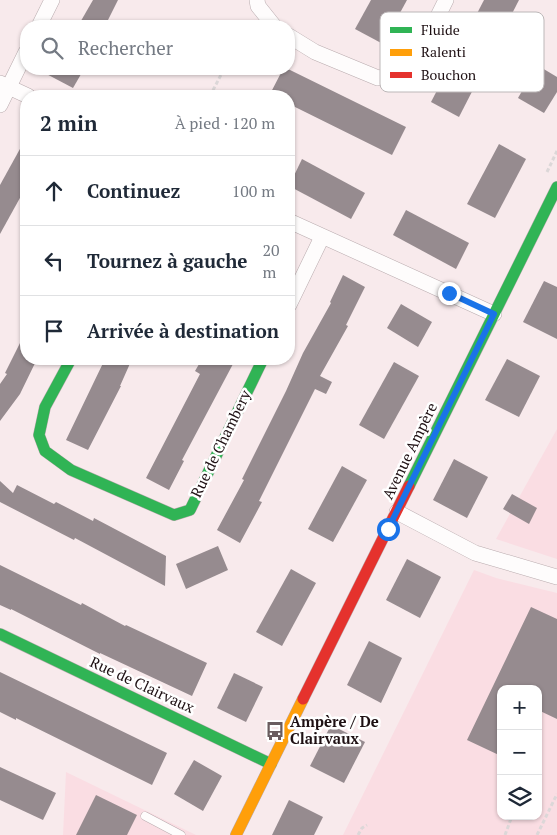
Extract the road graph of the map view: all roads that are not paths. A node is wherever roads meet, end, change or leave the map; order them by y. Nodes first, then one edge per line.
1 (52, 0) edge
2 (257, 0) edge
3 (446, 0) edge
4 (440, 12) edge
5 (42, 20) edge
6 (269, 20) edge
7 (295, 40) edge
8 (20, 61) edge
9 (380, 78) edge
10 (4, 85) edge
11 (20, 92) edge
12 (0, 105) edge
13 (557, 187) edge
14 (295, 224) edge
15 (322, 237) junction
16 (295, 293) edge
17 (494, 314) junction
18 (68, 365) edge
19 (260, 365) edge
20 (396, 512) junction
21 (557, 576) edge
22 (0, 634) edge
23 (271, 764) junction
24 (145, 816) dead end
25 (181, 835) edge
26 (236, 835) edge

1 - 5 street
2 - 6 street
3 - 4 street
7 - 9 street
8 - 10 street
10 - 11 street
10 - 12 street
13 - 17 street, Avenue Ampère
14 - 15 street
15 - 16 street
15 - 17 street
17 - 20 street, Avenue Ampère
18 - 19 street, Rue de Chambery
20 - 21 street
20 - 23 street, Avenue Ampère
22 - 23 street, Rue de Clairvaux
23 - 26 street, Avenue Ampère
24 - 25 lane

